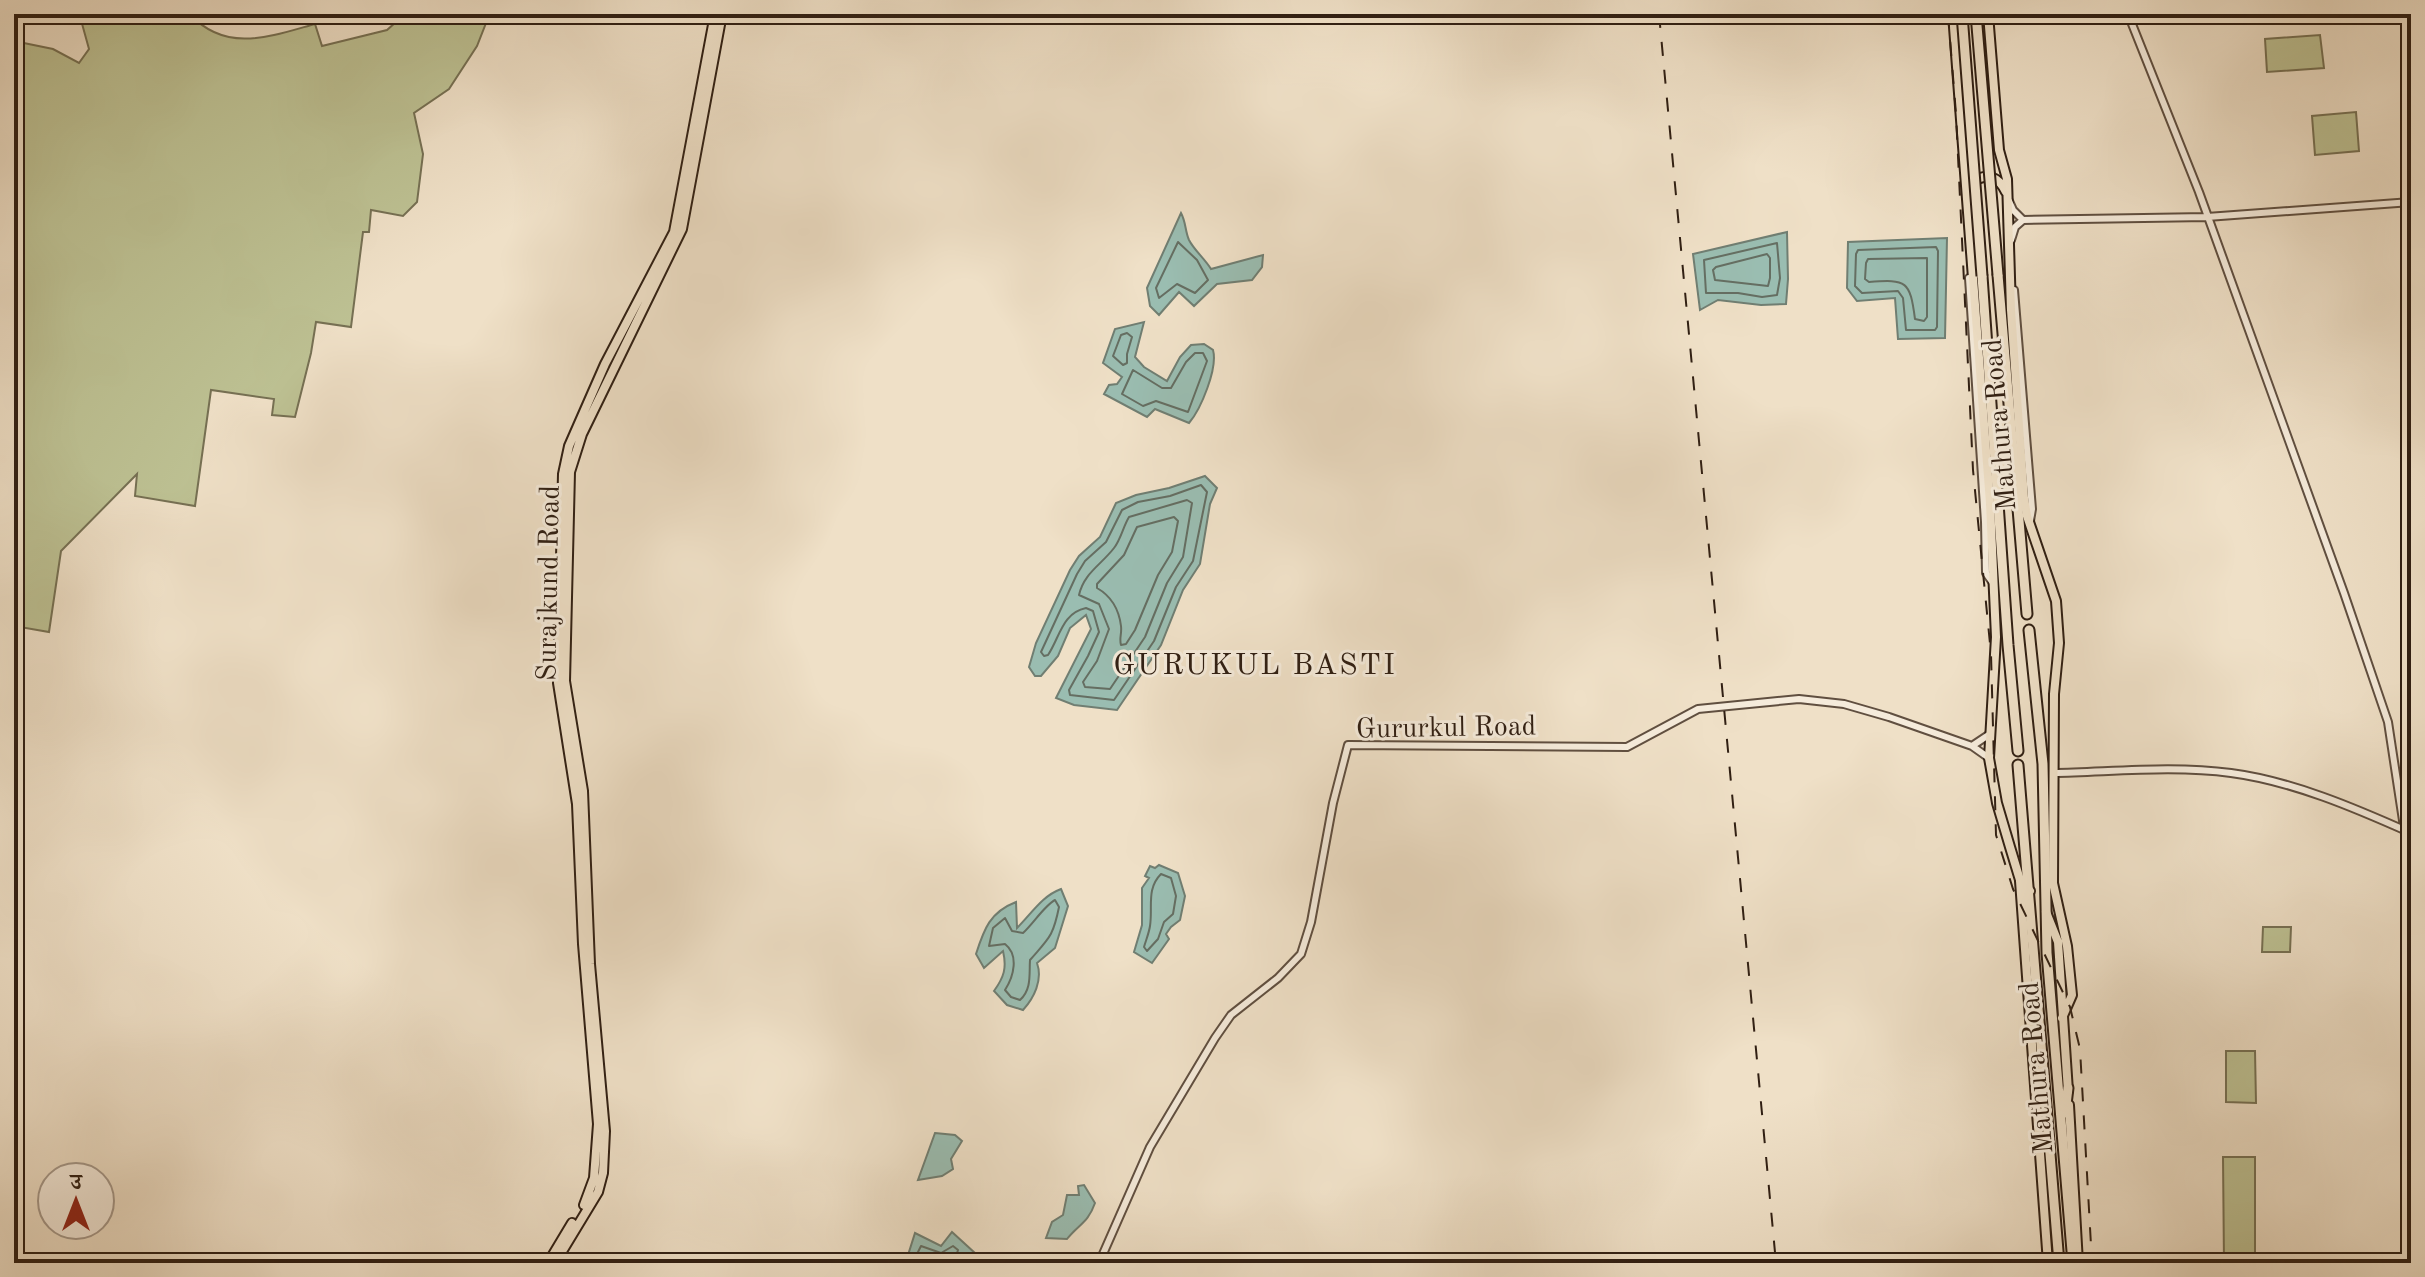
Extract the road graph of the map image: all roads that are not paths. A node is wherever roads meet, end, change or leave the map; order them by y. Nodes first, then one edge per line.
1 (715, 14) edge
2 (722, 14) edge
3 (1953, 14) edge
4 (1962, 14) edge
5 (1976, 14) edge
6 (1988, 14) edge
7 (2128, 14) edge
8 (1966, 194) junction
9 (2007, 196) junction
10 (2411, 202) edge
11 (2207, 217) junction
12 (2023, 220) junction
13 (2010, 244) junction
14 (1970, 248) junction
15 (2027, 614) dead end
16 (2029, 630) dead end
17 (1990, 734) junction
18 (1972, 746) junction
19 (2018, 751) dead end
20 (1989, 758) junction
21 (2018, 765) dead end
22 (2052, 773) junction
23 (2408, 831) edge
24 (2409, 846) edge
25 (2411, 873) edge
26 (2020, 880) junction
27 (2030, 892) junction
28 (2045, 911) junction
29 (2062, 1018) junction
30 (2068, 1088) junction
31 (2062, 1130) junction
32 (548, 1263) edge
33 (555, 1263) edge
34 (1099, 1263) edge
35 (2048, 1263) edge
36 (2059, 1263) edge
37 (2076, 1263) edge

1 - 32 main road, Surajkund Road
2 - 33 main road, Surajkund Road
3 - 8 main road, Mathura Road
4 - 19 highway, Mathura Road, bridge
5 - 15 highway, Mathura Road, bridge
6 - 9 main road, Mathura Road
7 - 11 street
8 - 9 main road
8 - 14 main road, Mathura Road
9 - 12 street
9 - 13 main road, Mathura Road
10 - 11 street
11 - 12 street
11 - 23 street
12 - 13 street
13 - 14 main road
13 - 22 main road, Mathura Road
14 - 17 main road, Mathura Road
16 - 28 highway, Mathura Road
17 - 18 street
17 - 20 main road, Mathura Road
18 - 20 street
18 - 34 street, Gururkul Road
20 - 26 main road, Mathura Road
21 - 27 highway, Mathura Road
22 - 23 street
22 - 29 main road, Mathura Road
23 - 24 street
24 - 25 street
26 - 27 main road, Mathura Road
26 - 35 main road
27 - 36 highway, Mathura Road
28 - 29 main road
28 - 31 highway, Mathura Road
29 - 30 main road
30 - 31 highway
30 - 37 main road
31 - 37 highway, Mathura Road

